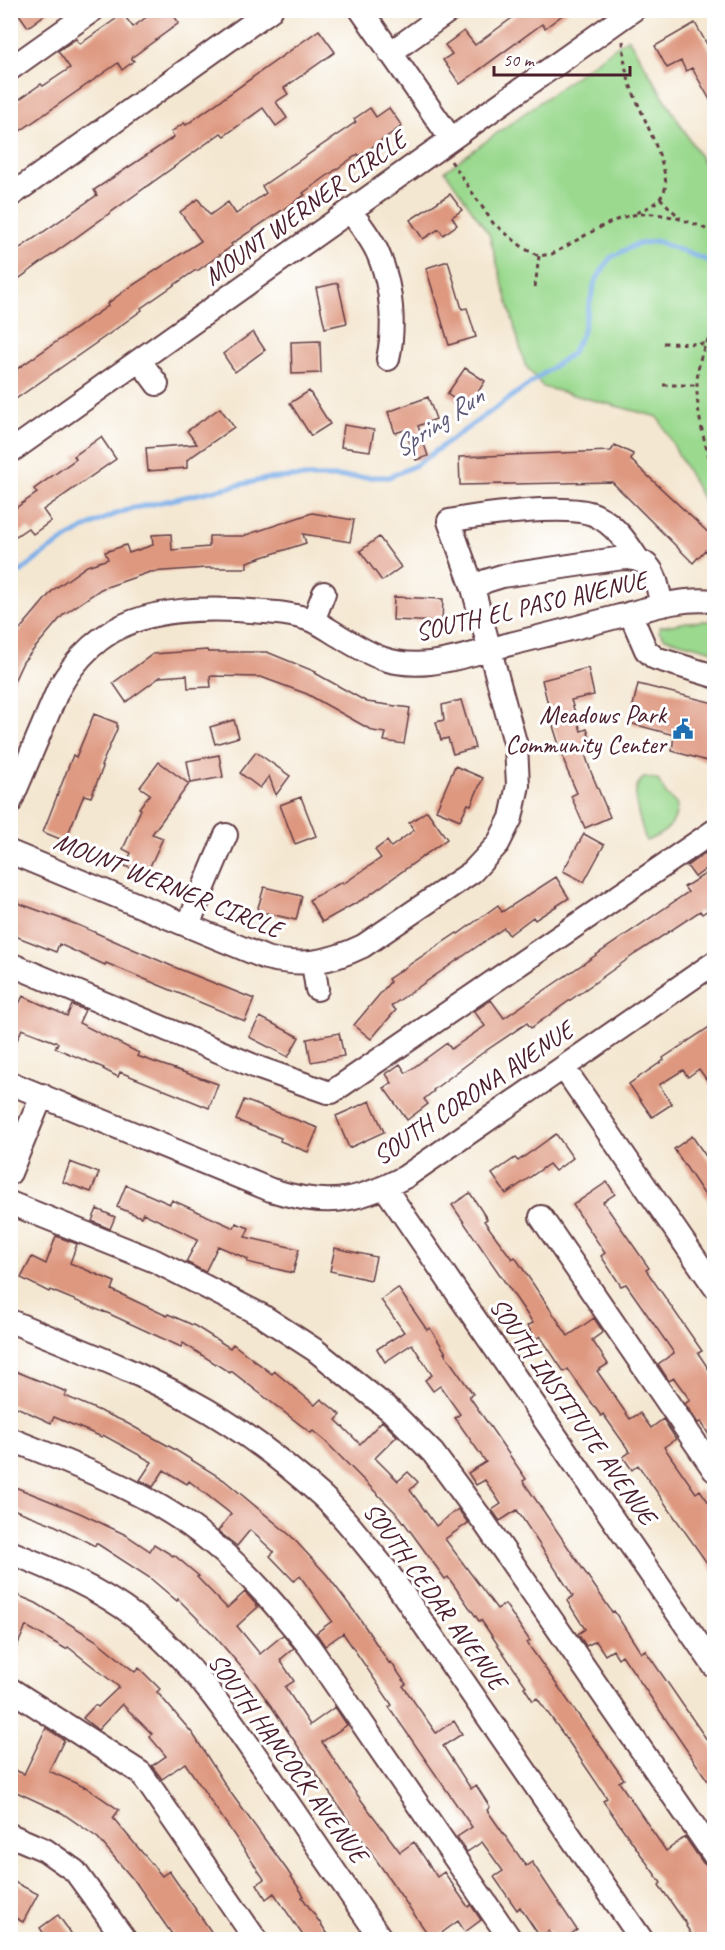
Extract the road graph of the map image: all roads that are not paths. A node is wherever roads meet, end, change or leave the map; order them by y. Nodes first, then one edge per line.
1 (93, 10) edge
2 (271, 10) edge
3 (361, 10) edge
4 (450, 10) edge
5 (633, 10) edge
6 (390, 53) junction
7 (10, 69) edge
8 (451, 150) junction
9 (10, 195) edge
10 (351, 212) junction
11 (388, 359) dead end
12 (140, 361) junction
13 (157, 384) dead end
14 (10, 452) edge
15 (637, 558) junction
16 (474, 588) junction
17 (324, 593) dead end
18 (714, 601) edge
19 (662, 605) junction
20 (630, 613) junction
21 (313, 621) junction
22 (490, 650) junction
23 (714, 676) edge
24 (10, 803) edge
25 (714, 831) edge
26 (226, 836) dead end
27 (10, 852) edge
28 (188, 925) junction
29 (313, 963) junction
30 (714, 963) edge
31 (10, 964) edge
32 (317, 989) dead end
33 (564, 1068) junction
34 (10, 1083) edge
35 (42, 1095) junction
36 (10, 1173) edge
37 (385, 1188) junction
38 (10, 1203) edge
39 (541, 1217) dead end
40 (714, 1286) edge
41 (10, 1321) edge
42 (10, 1439) edge
43 (714, 1470) edge
44 (10, 1552) edge
45 (714, 1666) edge
46 (10, 1689) edge
47 (10, 1835) edge
48 (714, 1855) edge
49 (125, 1940) edge
50 (256, 1940) edge
51 (382, 1940) edge
52 (511, 1940) edge
53 (642, 1940) edge

1 - 7 street
2 - 9 street
3 - 6 street
4 - 6 street
5 - 8 street, MOUNT WERNER CIRCLE
6 - 8 street
8 - 10 street, MOUNT WERNER CIRCLE
10 - 11 street
10 - 12 street, MOUNT WERNER CIRCLE
12 - 13 street
12 - 14 street, MOUNT WERNER CIRCLE
15 - 16 street
15 - 16 street, MOUNT WERNER CIRCLE
15 - 19 street
16 - 22 street, MOUNT WERNER CIRCLE
17 - 21 street
18 - 19 street, SOUTH EL PASO AVENUE
19 - 20 street, SOUTH EL PASO AVENUE
20 - 22 street, SOUTH EL PASO AVENUE
20 - 23 street
21 - 22 street, SOUTH EL PASO AVENUE
21 - 24 street, SOUTH EL PASO AVENUE
22 - 29 street, MOUNT WERNER CIRCLE
25 - 31 street
26 - 28 street
27 - 28 street, MOUNT WERNER CIRCLE
28 - 29 street, MOUNT WERNER CIRCLE
29 - 32 street
30 - 33 street, SOUTH CORONA AVENUE
33 - 37 street, SOUTH CORONA AVENUE
33 - 40 street
34 - 35 street, SOUTH CORONA AVENUE
35 - 36 street
35 - 37 street, SOUTH CORONA AVENUE
37 - 45 street, SOUTH INSTITUTE AVENUE
38 - 48 street
39 - 43 street
41 - 53 street, SOUTH CEDAR AVENUE
42 - 52 street
44 - 51 street, SOUTH HANCOCK AVENUE
46 - 50 street
47 - 49 street

